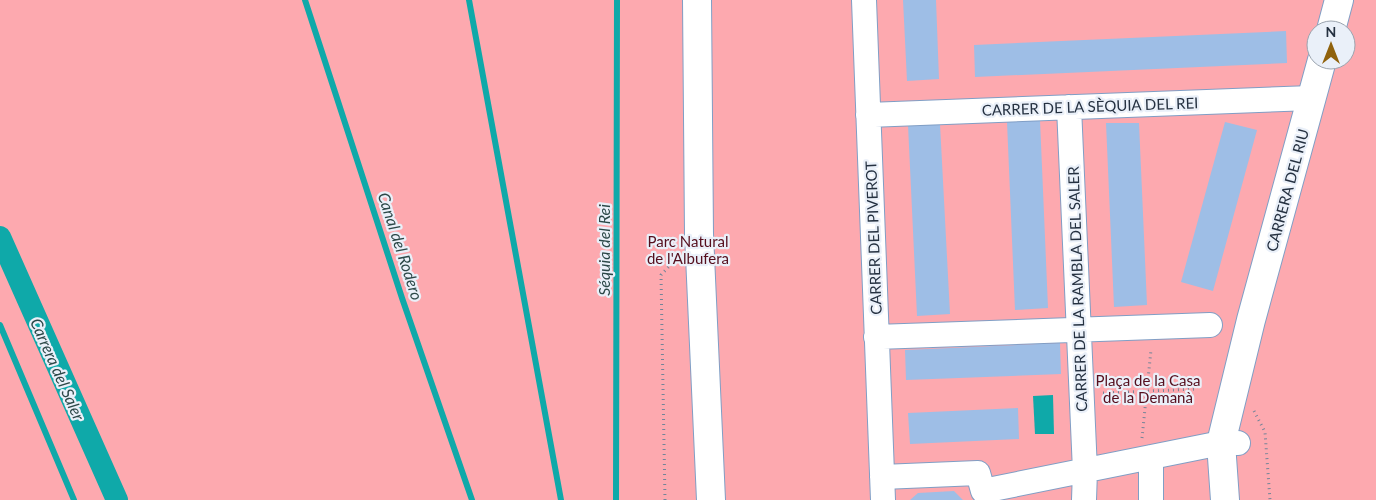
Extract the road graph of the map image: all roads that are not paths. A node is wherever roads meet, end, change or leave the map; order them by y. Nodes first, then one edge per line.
1 (697, 0) edge
2 (864, 0) edge
3 (1339, 0) edge
4 (1334, 20) edge
5 (1319, 70) edge
6 (1312, 98) junction
7 (1069, 107) junction
8 (868, 115) junction
9 (700, 264) junction
10 (1210, 325) dead end
11 (1079, 330) junction
12 (876, 337) junction
13 (1230, 443) junction
14 (1146, 450) junction
15 (1085, 471) junction
16 (882, 488) edge
17 (983, 496) edge
18 (699, 500) edge
19 (711, 500) edge
20 (1084, 500) edge
21 (1151, 500) edge
22 (1225, 500) edge
23 (1242, 500) edge

1 - 9 main road
2 - 8 street, CARRER DEL PIVEROT
3 - 4 main road
5 - 6 main road, CARRERA DEL RIU
6 - 7 street, CARRER DE LA SÈQUIA DEL REI
6 - 13 main road, CARRERA DEL RIU
7 - 8 street, CARRER DE LA SÈQUIA DEL REI
7 - 11 street, CARRER DE LA RAMBLA DEL SALER
8 - 12 street, CARRER DEL PIVEROT
9 - 18 main road
9 - 19 main road
10 - 11 street
11 - 12 street
11 - 15 street, CARRER DE LA RAMBLA DEL SALER
12 - 16 street, CARRER DEL PIVEROT
13 - 14 street
13 - 22 main road
13 - 23 main road
14 - 15 street
14 - 21 street
15 - 17 street
15 - 20 street, CARRER DE LA RAMBLA DEL SALER
16 - 17 street

